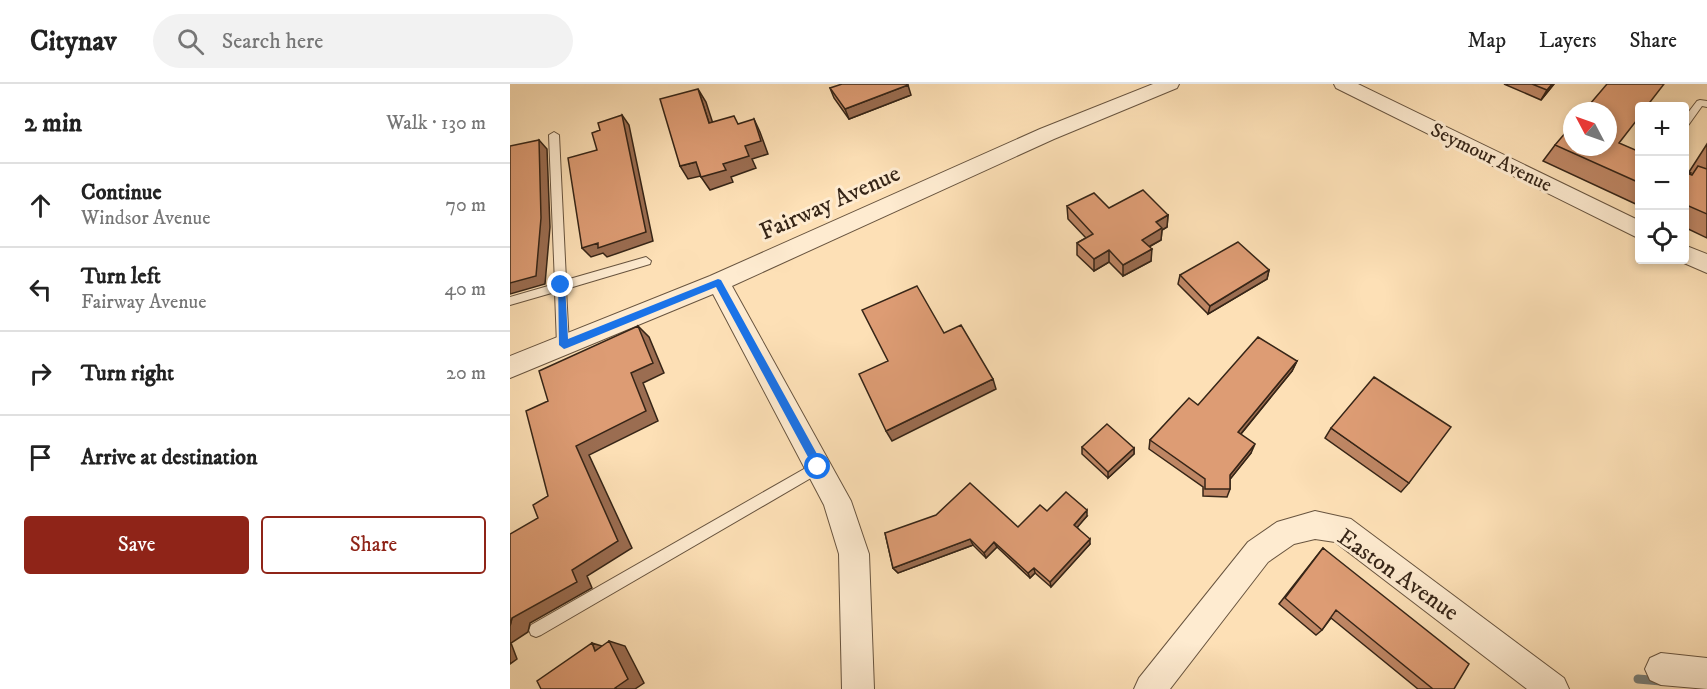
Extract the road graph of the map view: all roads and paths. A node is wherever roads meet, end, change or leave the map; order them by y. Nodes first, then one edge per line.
1 (1170, 84) edge
2 (1343, 84) edge
3 (1707, 104) edge
4 (1689, 118) edge
5 (554, 135) dead end
6 (1635, 229) edge
7 (1689, 255) edge
8 (646, 261) dead end
9 (1707, 264) edge
10 (718, 282) junction
11 (561, 285) junction
12 (510, 301) edge
13 (564, 345) junction
14 (510, 367) edge
15 (818, 467) junction
16 (536, 630) dead end
17 (1660, 669) dead end
18 (1707, 674) edge
19 (858, 689) edge
20 (1150, 689) edge
21 (1553, 689) edge

1 - 10 street, Fairway Avenue
2 - 6 street, Seymour Avenue
3 - 4 lane
5 - 11 lane
7 - 9 street
8 - 11 lane
10 - 13 street, Fairway Avenue
10 - 15 street
11 - 12 lane
11 - 13 lane
13 - 14 street, Fairway Avenue
15 - 16 lane
15 - 19 street
17 - 18 street
20 - 21 street, Easton Avenue

